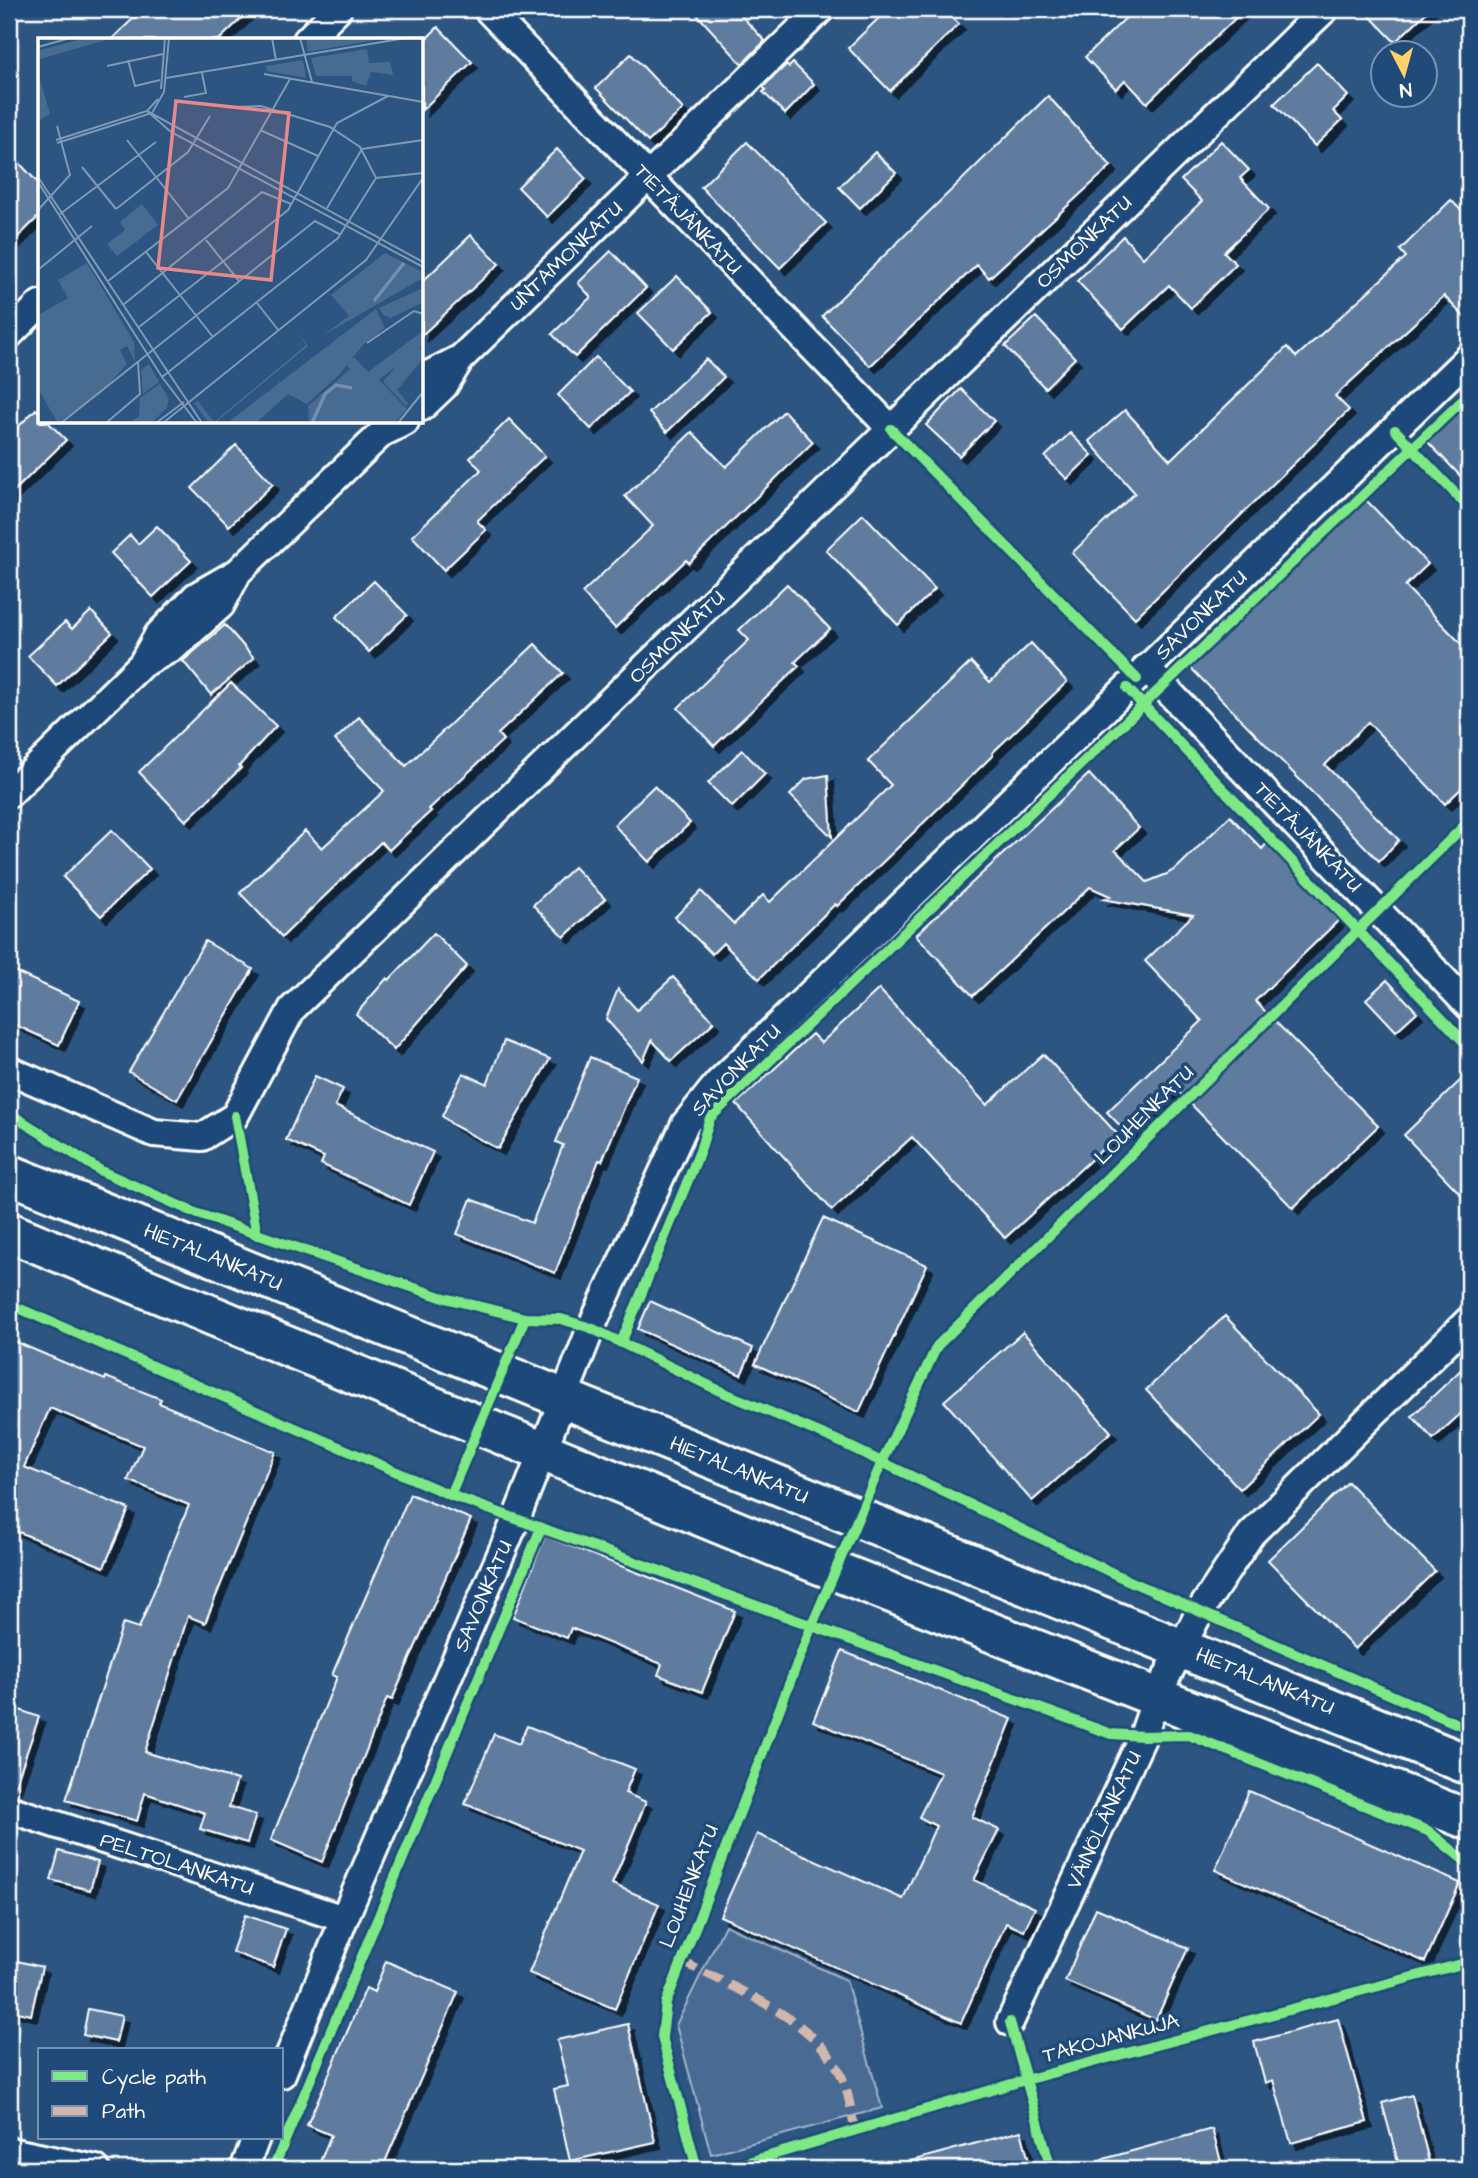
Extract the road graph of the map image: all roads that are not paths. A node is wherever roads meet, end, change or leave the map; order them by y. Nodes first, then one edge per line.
1 (338, 9) edge
2 (486, 9) edge
3 (821, 9) edge
4 (1325, 9) edge
5 (309, 38) edge
6 (648, 177) junction
7 (38, 306) edge
8 (9, 335) edge
9 (1469, 357) edge
10 (461, 358) junction
11 (424, 376) edge
12 (424, 405) edge
13 (391, 425) edge
14 (891, 429) junction
15 (1146, 668) junction
16 (9, 794) edge
17 (1469, 1006) edge
18 (9, 1070) edge
19 (9, 1174) edge
20 (9, 1232) edge
21 (1469, 1320) edge
22 (562, 1398) junction
23 (541, 1451) junction
24 (1182, 1647) junction
25 (1156, 1698) junction
26 (1469, 1765) edge
27 (9, 1809) edge
28 (1469, 1820) edge
29 (344, 1919) junction
30 (1010, 2022) dead end
31 (284, 2069) edge
32 (255, 2140) edge
33 (9, 2151) edge
34 (96, 2169) edge
35 (244, 2169) edge

1 - 5 street
2 - 6 street, TIETÄJÄNKATU
3 - 6 street, UNTAMONKATU
4 - 14 street, OSMONKATU
6 - 10 street, UNTAMONKATU
6 - 14 street, TIETÄJÄNKATU
7 - 8 street
9 - 15 street, SAVONKATU
10 - 11 street, UNTAMONKATU
10 - 12 street, UNTAMONKATU
13 - 16 street
14 - 18 street, OSMONKATU
15 - 17 street, TIETÄJÄNKATU
15 - 22 street, SAVONKATU
19 - 22 main road, HIETALANKATU
20 - 23 main road
21 - 24 street, VÄINÖLÄNKATU
22 - 23 street, SAVONKATU
22 - 24 main road, HIETALANKATU
23 - 25 main road
23 - 29 street, SAVONKATU
24 - 25 street, VÄINÖLÄNKATU
24 - 26 main road, HIETALANKATU
25 - 28 main road
25 - 30 street, VÄINÖLÄNKATU
27 - 29 street, PELTOLANKATU
29 - 31 street, SAVONKATU
32 - 35 street
33 - 34 street

